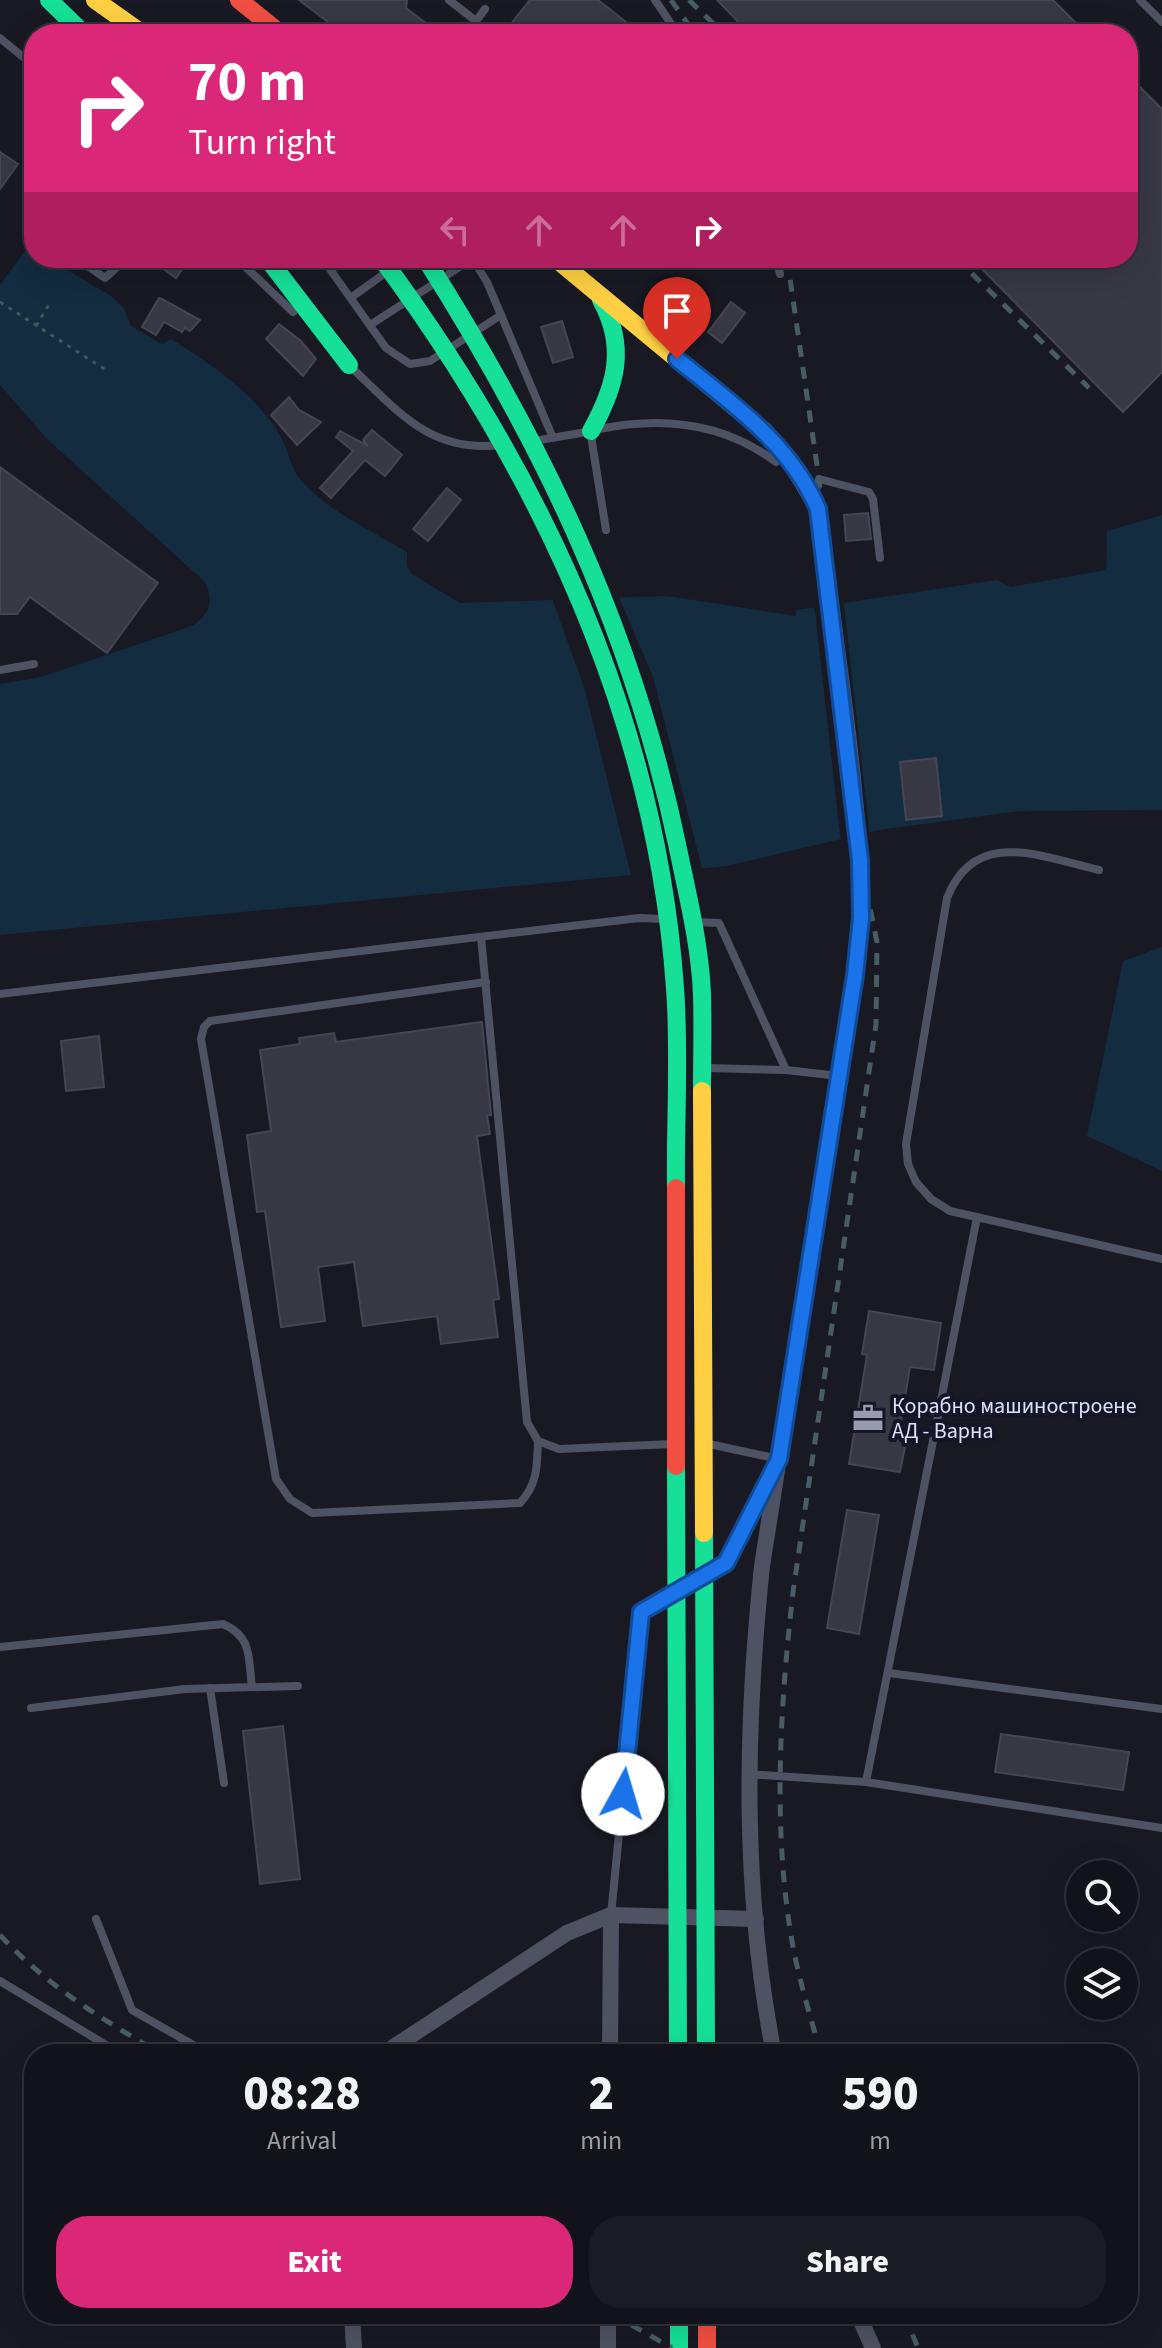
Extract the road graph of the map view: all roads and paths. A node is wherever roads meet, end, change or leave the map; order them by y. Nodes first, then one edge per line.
1 (49, 0) edge
2 (95, 0) edge
3 (222, 0) edge
4 (239, 0) edge
5 (449, 0) edge
6 (655, 0) edge
7 (1140, 0) edge
8 (485, 9) dead end
9 (1162, 22) edge
10 (74, 24) edge
11 (129, 24) edge
12 (243, 24) edge
13 (269, 24) edge
14 (671, 24) edge
15 (0, 38) edge
16 (24, 58) edge
17 (90, 268) edge
18 (116, 268) edge
19 (247, 268) edge
20 (275, 268) edge
21 (329, 268) edge
22 (388, 268) edge
23 (392, 268) edge
24 (431, 268) edge
25 (457, 268) edge
26 (478, 268) edge
27 (567, 268) edge
28 (778, 268) edge
29 (780, 274) dead end
30 (591, 287) junction
31 (352, 297) junction
32 (0, 302) edge
33 (50, 303) dead end
34 (501, 315) junction
35 (370, 325) junction
36 (36, 326) junction
37 (349, 365) junction
38 (106, 370) dead end
39 (591, 431) junction
40 (553, 438) junction
41 (525, 441) dead end
42 (511, 443) dead end
43 (813, 499) junction
44 (606, 530) dead end
45 (880, 558) dead end
46 (34, 664) dead end
47 (0, 670) edge
48 (1099, 870) dead end
49 (671, 920) dead end
50 (687, 921) dead end
51 (481, 937) junction
52 (486, 982) junction
53 (0, 994) edge
54 (661, 1068) dead end
55 (786, 1070) junction
56 (839, 1076) junction
57 (977, 1217) junction
58 (1162, 1259) edge
59 (538, 1441) junction
60 (779, 1459) junction
61 (0, 1647) edge
62 (889, 1673) junction
63 (298, 1686) dead end
64 (252, 1687) junction
65 (210, 1688) junction
66 (31, 1708) dead end
67 (1162, 1709) edge
68 (747, 1774) junction
69 (866, 1782) junction
70 (224, 1783) dead end
71 (1162, 1828) edge
72 (611, 1915) junction
73 (96, 1919) dead end
74 (756, 1919) junction
75 (0, 1981) edge
76 (104, 2044) edge
77 (192, 2044) edge
78 (398, 2044) edge
79 (610, 2044) edge
80 (678, 2044) edge
81 (706, 2044) edge
82 (773, 2044) edge
83 (353, 2324) edge
84 (608, 2324) edge
85 (679, 2324) edge
86 (707, 2324) edge
87 (862, 2324) edge
88 (354, 2348) edge
89 (608, 2348) edge
90 (679, 2348) edge
91 (707, 2348) edge
92 (873, 2348) edge

1 - 10 highway
2 - 11 highway
3 - 12 highway
4 - 13 highway
5 - 8 lane
6 - 14 lane
7 - 9 lane
15 - 16 lane
17 - 18 lane
19 - 37 lane
20 - 37 highway
21 - 31 lane
22 - 80 highway, bridge
23 - 31 lane
24 - 81 highway, bridge
25 - 35 lane
26 - 34 lane
27 - 30 highway
28 - 29 lane
30 - 39 highway
30 - 43 highway
31 - 35 lane
32 - 36 path
33 - 36 path
34 - 35 lane
34 - 40 lane
36 - 38 path
37 - 42 lane
39 - 40 lane
39 - 43 lane
39 - 44 lane
40 - 41 lane
43 - 45 lane
43 - 56 street
46 - 47 lane
48 - 57 lane
49 - 51 lane
50 - 55 lane
51 - 52 lane
51 - 53 lane
52 - 59 lane
52 - 59 lane
54 - 55 lane
55 - 56 lane
56 - 60 street
57 - 58 lane
57 - 62 lane
59 - 60 lane
60 - 68 street
60 - 72 lane
61 - 64 lane
62 - 67 lane
62 - 69 lane
63 - 64 lane
64 - 65 lane
65 - 66 lane
65 - 70 lane
68 - 69 lane
68 - 74 street
69 - 71 lane
72 - 74 street
72 - 78 street
72 - 79 street
73 - 77 lane
74 - 82 street
75 - 76 lane
83 - 88 street
84 - 89 street
85 - 90 highway
86 - 91 highway
87 - 92 street

